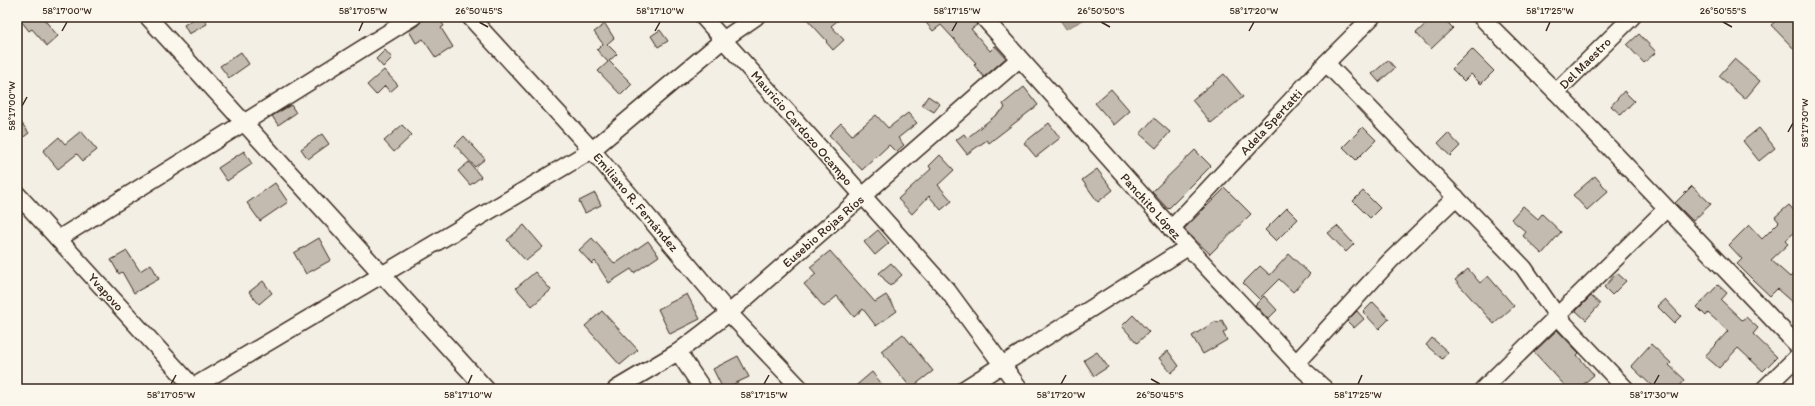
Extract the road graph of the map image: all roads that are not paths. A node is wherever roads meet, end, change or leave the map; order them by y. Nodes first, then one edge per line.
1 (148, 17) edge
2 (414, 17) edge
3 (470, 17) edge
4 (703, 17) edge
5 (756, 17) edge
6 (983, 17) edge
7 (1372, 17) edge
8 (1481, 17) edge
9 (1632, 17) edge
10 (724, 39) junction
11 (1019, 59) junction
12 (1326, 63) junction
13 (1556, 92) junction
14 (245, 123) junction
15 (592, 150) junction
16 (17, 194) edge
17 (863, 197) junction
18 (1456, 197) junction
19 (1666, 209) junction
20 (1171, 229) junction
21 (58, 239) junction
22 (1188, 247) junction
23 (381, 274) junction
24 (729, 314) junction
25 (1557, 316) junction
26 (1798, 346) edge
27 (678, 352) junction
28 (1798, 356) edge
29 (1296, 363) junction
30 (1003, 364) junction
31 (194, 388) edge
32 (1320, 388) edge
33 (486, 389) edge
34 (616, 389) edge
35 (703, 389) edge
36 (801, 389) edge
37 (964, 389) edge
38 (1020, 389) edge
39 (1483, 389) edge
40 (1626, 389) edge
41 (1764, 389) edge

1 - 14 street
2 - 14 street
3 - 15 street, Emiliano R. Fernández
4 - 10 street, Mauricio Cardozo Ocampo
5 - 10 street
6 - 11 street, Panchito López
7 - 12 street, Adela Spertatti
8 - 13 street
9 - 13 street, Del Maestro
10 - 15 street
10 - 17 street, Mauricio Cardozo Ocampo
11 - 17 street, Eusebio Rojas Ríos
11 - 20 street, Panchito López
12 - 18 street
12 - 20 street, Adela Spertatti
13 - 19 street
14 - 21 street
14 - 23 street
15 - 23 street
15 - 24 street, Emiliano R. Fernández
16 - 21 street, Yvapovo
17 - 24 street, Eusebio Rojas Ríos
17 - 30 street, Mauricio Cardozo Ocampo
18 - 25 street
18 - 29 street
19 - 25 street
19 - 26 street
20 - 22 street, Panchito López
21 - 31 street, Yvapovo
22 - 29 street, Panchito López
22 - 30 street
23 - 31 street
23 - 33 street
24 - 27 street, Eusebio Rojas Ríos
24 - 36 street, Emiliano R. Fernández
25 - 39 street
25 - 40 street
27 - 34 street, Eusebio Rojas Ríos
27 - 35 street
28 - 41 street
29 - 32 street, Panchito López
30 - 37 street
30 - 38 street, Mauricio Cardozo Ocampo

